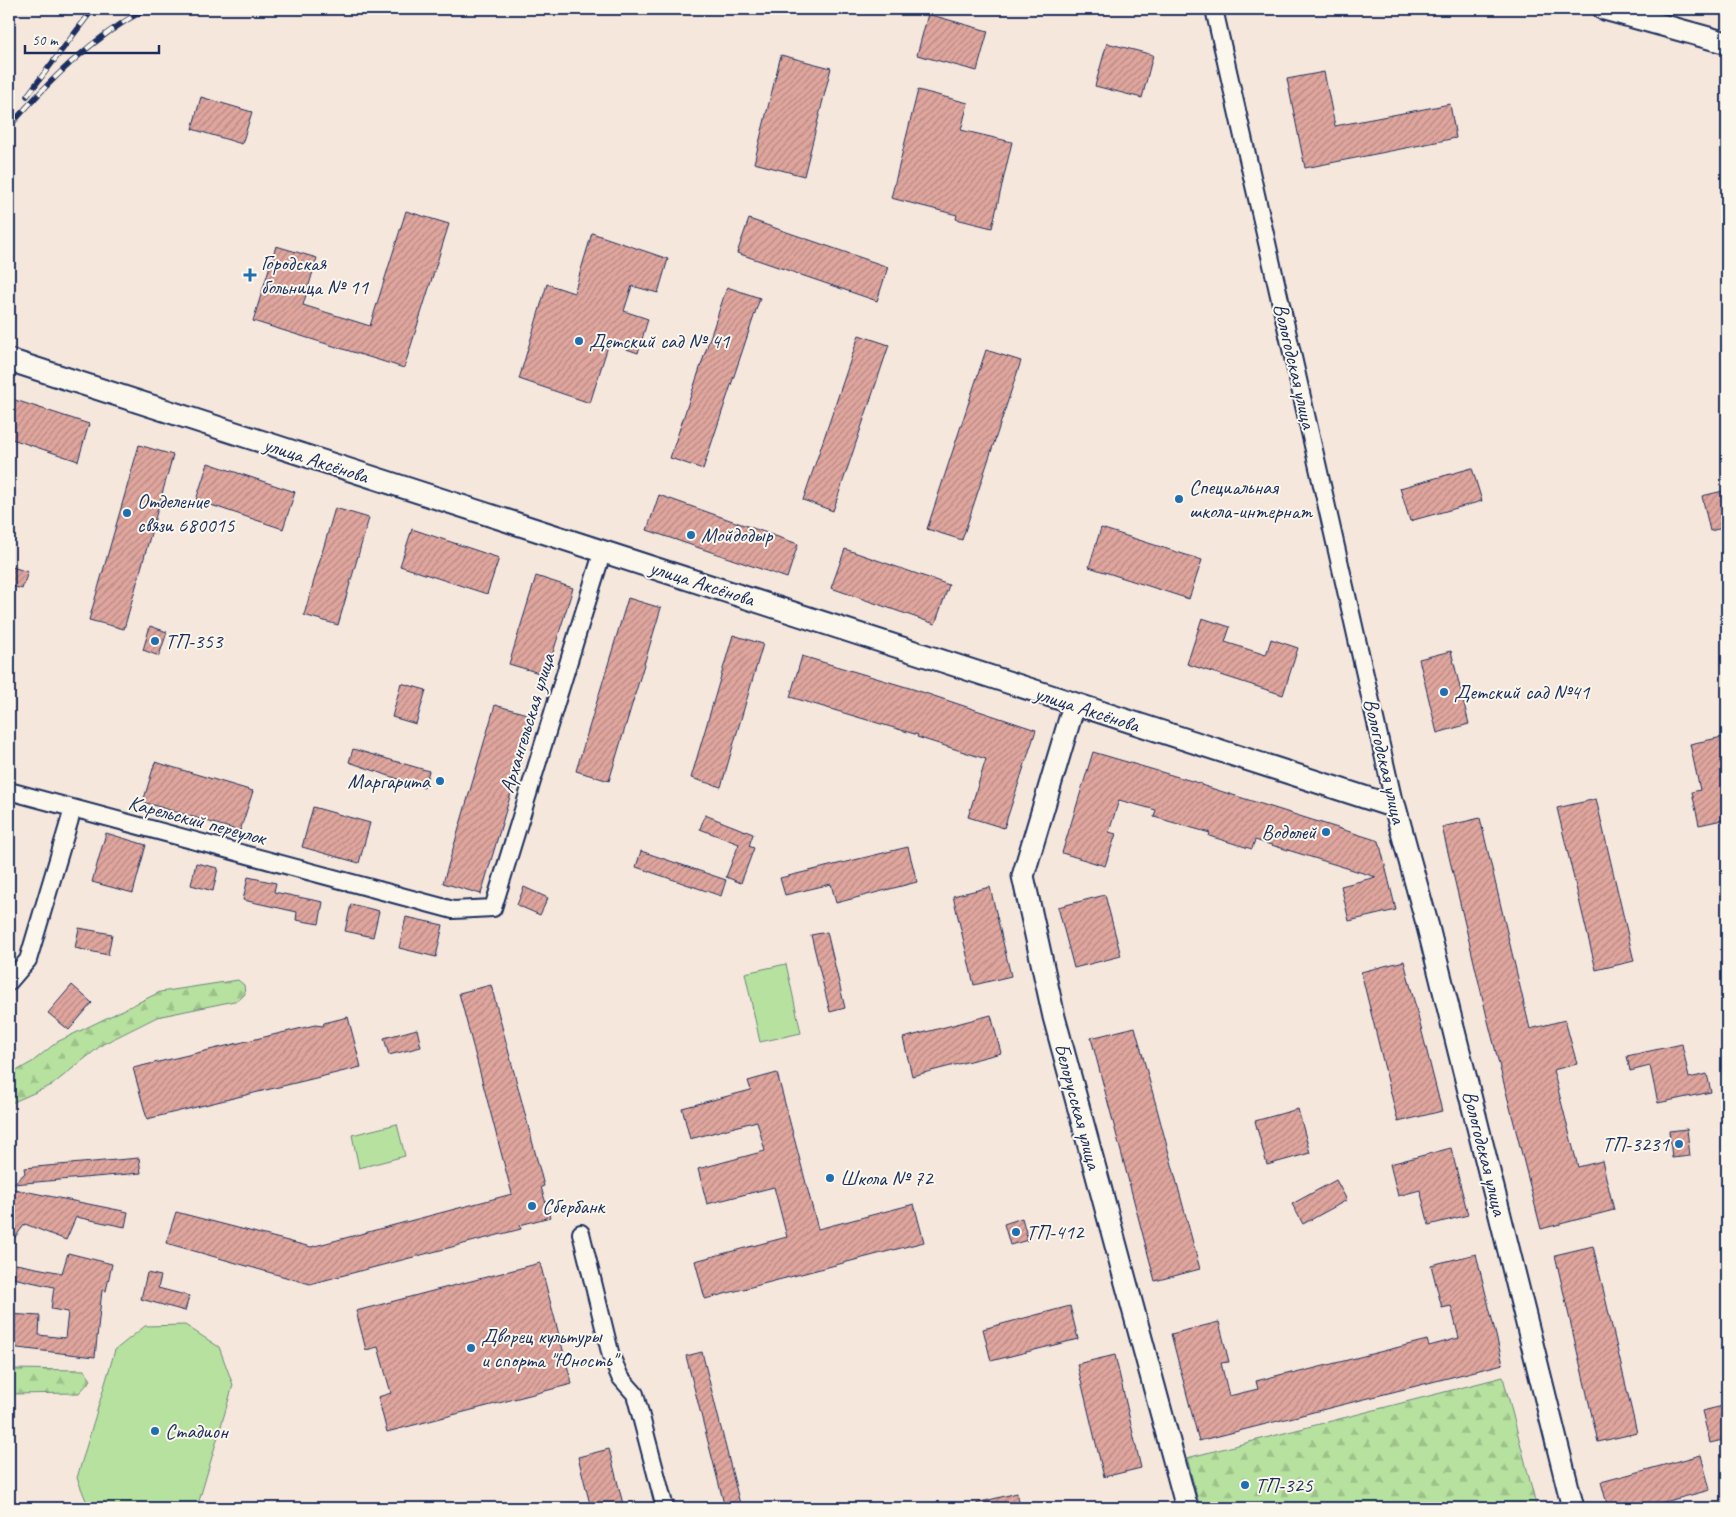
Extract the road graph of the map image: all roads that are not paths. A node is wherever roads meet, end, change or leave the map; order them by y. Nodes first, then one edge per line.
1 (1214, 9) edge
2 (1604, 9) edge
3 (1727, 43) edge
4 (9, 360) edge
5 (603, 550) junction
6 (1074, 704) junction
7 (9, 791) edge
8 (1395, 807) junction
9 (73, 809) junction
10 (493, 908) joint
11 (9, 982) edge
12 (581, 1233) dead end
13 (665, 1508) edge
14 (1187, 1508) edge
15 (1573, 1508) edge

1 - 8 street, Вологодская улица
2 - 3 street
4 - 5 street, улица Аксёнова
5 - 6 street, улица Аксёнова
5 - 10 street, Архангельская улица
6 - 8 street, улица Аксёнова
6 - 14 street, Белорусская улица
7 - 9 street, Карельский переулок
8 - 15 street, Вологодская улица
9 - 10 street, Карельский переулок
9 - 11 street
12 - 13 street

